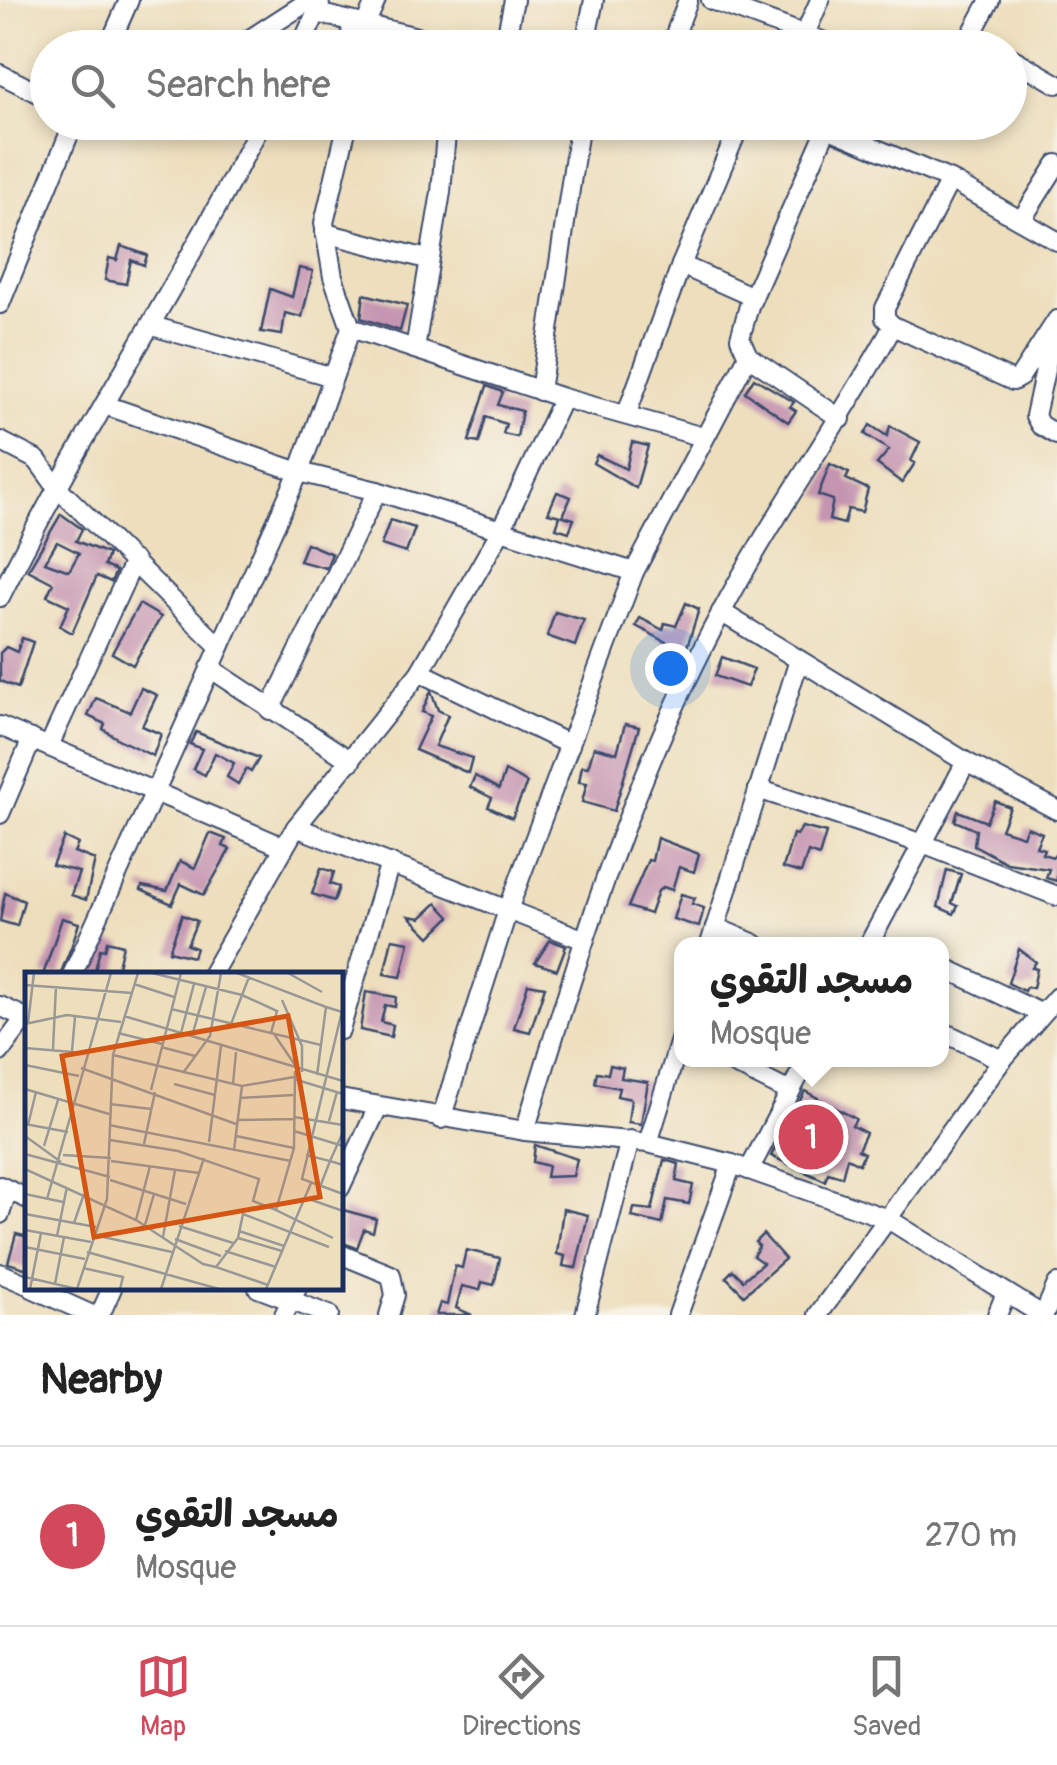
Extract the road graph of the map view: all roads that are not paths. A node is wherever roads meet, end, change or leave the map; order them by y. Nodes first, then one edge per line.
1 (129, 0) edge
2 (376, 0) edge
3 (514, 0) edge
4 (594, 0) edge
5 (688, 0) edge
6 (711, 0) edge
7 (820, 0) edge
8 (990, 0) edge
9 (316, 4) edge
10 (358, 25) junction
11 (116, 30) edge
12 (269, 30) edge
13 (307, 30) edge
14 (357, 30) edge
15 (380, 30) edge
16 (508, 30) edge
17 (588, 30) edge
18 (677, 30) edge
19 (794, 30) edge
20 (807, 30) edge
21 (974, 30) edge
22 (1027, 64) edge
23 (0, 74) edge
24 (1054, 76) edge
25 (30, 89) edge
26 (67, 140) edge
27 (252, 140) edge
28 (343, 140) edge
29 (445, 140) edge
30 (577, 140) edge
31 (733, 140) edge
32 (814, 140) edge
33 (855, 140) edge
34 (1057, 164) edge
35 (950, 180) junction
36 (1022, 219) junction
37 (325, 233) junction
38 (1057, 241) edge
39 (428, 259) junction
40 (681, 265) junction
41 (753, 297) junction
42 (0, 304) edge
43 (1055, 323) edge
44 (152, 326) junction
45 (893, 326) junction
46 (351, 328) junction
47 (415, 348) junction
48 (748, 356) junction
49 (333, 377) junction
50 (540, 391) junction
51 (563, 398) junction
52 (105, 404) junction
53 (628, 413) junction
54 (841, 419) junction
55 (1057, 435) edge
56 (703, 437) junction
57 (0, 441) edge
58 (299, 472) junction
59 (56, 486) junction
60 (377, 491) junction
61 (500, 532) junction
62 (0, 552) edge
63 (18, 561) junction
64 (134, 561) junction
65 (634, 572) junction
66 (0, 597) edge
67 (721, 612) junction
68 (220, 647) junction
69 (798, 660) junction
70 (210, 668) junction
71 (420, 672) junction
72 (270, 710) junction
73 (0, 726) edge
74 (41, 743) junction
75 (570, 745) junction
76 (352, 761) junction
77 (966, 762) junction
78 (758, 789) junction
79 (154, 792) junction
80 (1057, 810) edge
81 (0, 814) edge
82 (296, 827) junction
83 (923, 844) junction
84 (284, 847) junction
85 (390, 864) junction
86 (1057, 896) edge
87 (508, 910) junction
88 (712, 936) edge
89 (874, 937) edge
90 (582, 939) junction
91 (949, 970) edge
92 (73, 972) edge
93 (213, 972) edge
94 (1057, 997) edge
95 (0, 1006) edge
96 (1040, 1014) junction
97 (25, 1018) edge
98 (25, 1019) edge
99 (342, 1023) edge
100 (949, 1035) edge
101 (0, 1052) edge
102 (674, 1054) edge
103 (1002, 1060) junction
104 (740, 1067) edge
105 (802, 1067) edge
106 (790, 1092) junction
107 (342, 1099) edge
108 (378, 1108) junction
109 (441, 1118) junction
110 (525, 1131) junction
111 (639, 1142) junction
112 (741, 1167) junction
113 (342, 1184) edge
114 (4, 1188) edge
115 (0, 1214) edge
116 (888, 1219) junction
117 (342, 1255) edge
118 (0, 1273) edge
119 (25, 1284) edge
120 (1057, 1284) edge
121 (39, 1290) edge
122 (111, 1290) edge
123 (263, 1290) edge
124 (1006, 1292) junction
125 (291, 1301) edge
126 (92, 1315) edge
127 (100, 1315) edge
128 (328, 1315) edge
129 (389, 1315) edge
130 (585, 1315) edge
131 (678, 1315) edge
132 (818, 1315) edge
133 (997, 1315) edge
134 (1043, 1315) edge

1 - 11 street
2 - 10 street
3 - 16 street
4 - 17 street
5 - 18 street
6 - 19 street
7 - 20 street
8 - 21 street
9 - 10 street
9 - 12 street
9 - 13 street
10 - 14 street
10 - 15 street
22 - 24 street
23 - 25 street
26 - 42 street
27 - 44 street
28 - 37 street
29 - 39 street
30 - 50 street
31 - 40 street
32 - 41 street
33 - 35 street
34 - 36 street
35 - 36 street
35 - 45 street
36 - 38 street
37 - 39 street
37 - 46 street
39 - 47 street
40 - 41 street
40 - 53 street
41 - 48 street
43 - 45 street
43 - 55 street
44 - 49 street
44 - 52 street
45 - 54 street
46 - 47 street
46 - 49 street
47 - 50 street
48 - 54 street
48 - 56 street
49 - 58 street
50 - 51 street
51 - 53 street
51 - 61 street
52 - 58 street
52 - 59 street
53 - 56 street
54 - 67 street
56 - 65 street
57 - 59 street
58 - 60 street
58 - 68 street
59 - 63 street
59 - 64 street
60 - 61 street
60 - 72 street
61 - 65 street
61 - 71 street
62 - 63 street
63 - 66 street
64 - 68 street
64 - 74 street
65 - 75 street
67 - 69 street
67 - 90 street
68 - 70 street
69 - 77 street
69 - 78 street
70 - 72 street
70 - 79 street
71 - 75 street
71 - 76 street
72 - 76 street
73 - 74 street
74 - 79 street
74 - 81 street
75 - 87 street
76 - 82 street
77 - 80 street
77 - 83 street
78 - 83 street
78 - 88 street
79 - 84 street
79 - 92 street
82 - 84 street
82 - 85 street
83 - 86 street
83 - 89 street
84 - 93 street
85 - 87 street
85 - 99 street
87 - 90 street
87 - 109 street
90 - 110 street
91 - 96 street
94 - 96 street
95 - 97 street
96 - 103 street
98 - 101 street
100 - 103 street
102 - 111 street
103 - 116 street
104 - 106 street
105 - 106 street
106 - 112 street
107 - 108 street
108 - 109 street
108 - 113 street
109 - 110 street
110 - 111 street
111 - 112 street
111 - 130 street
112 - 116 street
112 - 131 street
114 - 115 street
116 - 124 street
116 - 132 street
117 - 129 street
118 - 119 street
120 - 134 street
121 - 126 street
122 - 127 street
123 - 125 street
124 - 133 street
124 - 134 street
125 - 128 street

